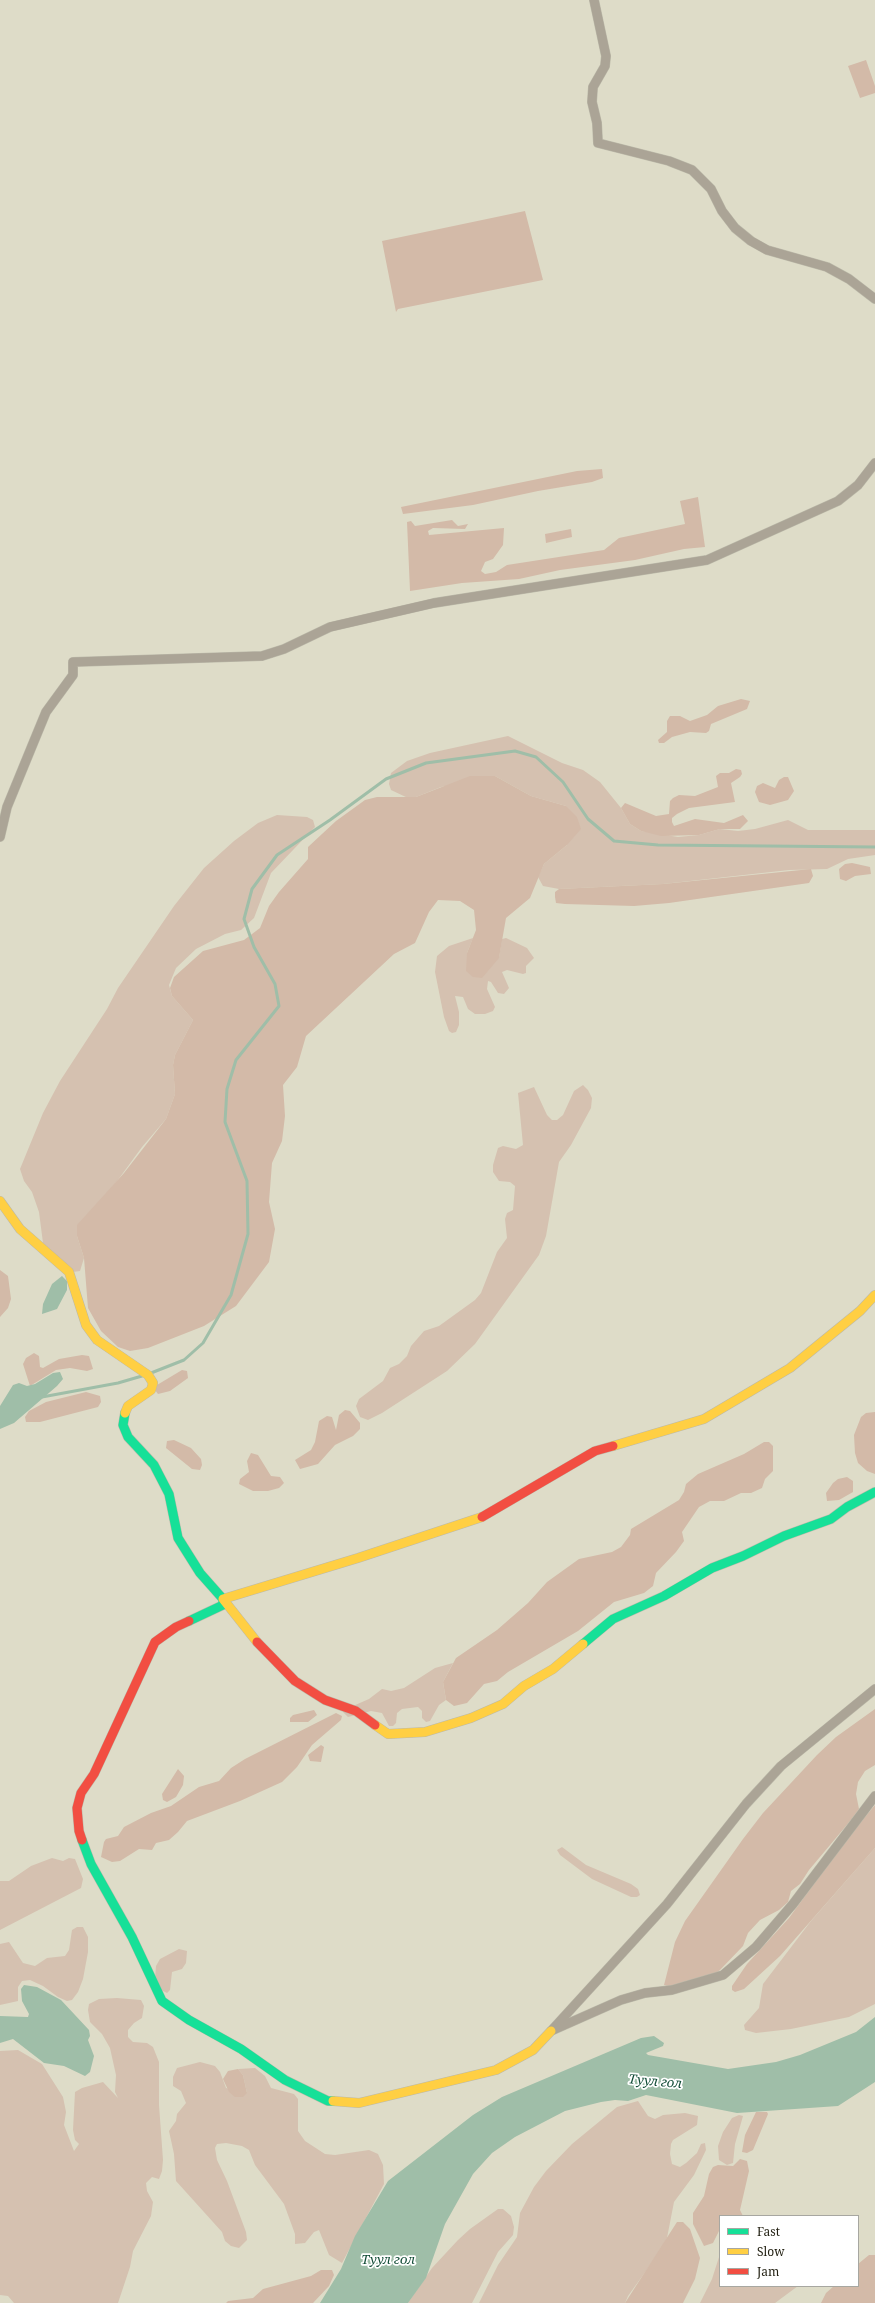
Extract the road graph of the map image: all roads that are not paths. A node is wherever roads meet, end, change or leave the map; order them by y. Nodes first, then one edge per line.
1 (594, 0) edge
2 (875, 299) edge
3 (875, 463) edge
4 (0, 837) edge
5 (0, 1196) edge
6 (2, 1204) edge
7 (875, 1295) edge
8 (875, 1492) edge
9 (223, 1599) junction
10 (875, 1689) edge
11 (875, 1796) edge
12 (551, 2030) junction

1 - 2 street
3 - 4 street
5 - 6 street
6 - 9 street
7 - 9 street
8 - 9 street
9 - 12 street
10 - 12 street
11 - 12 street

